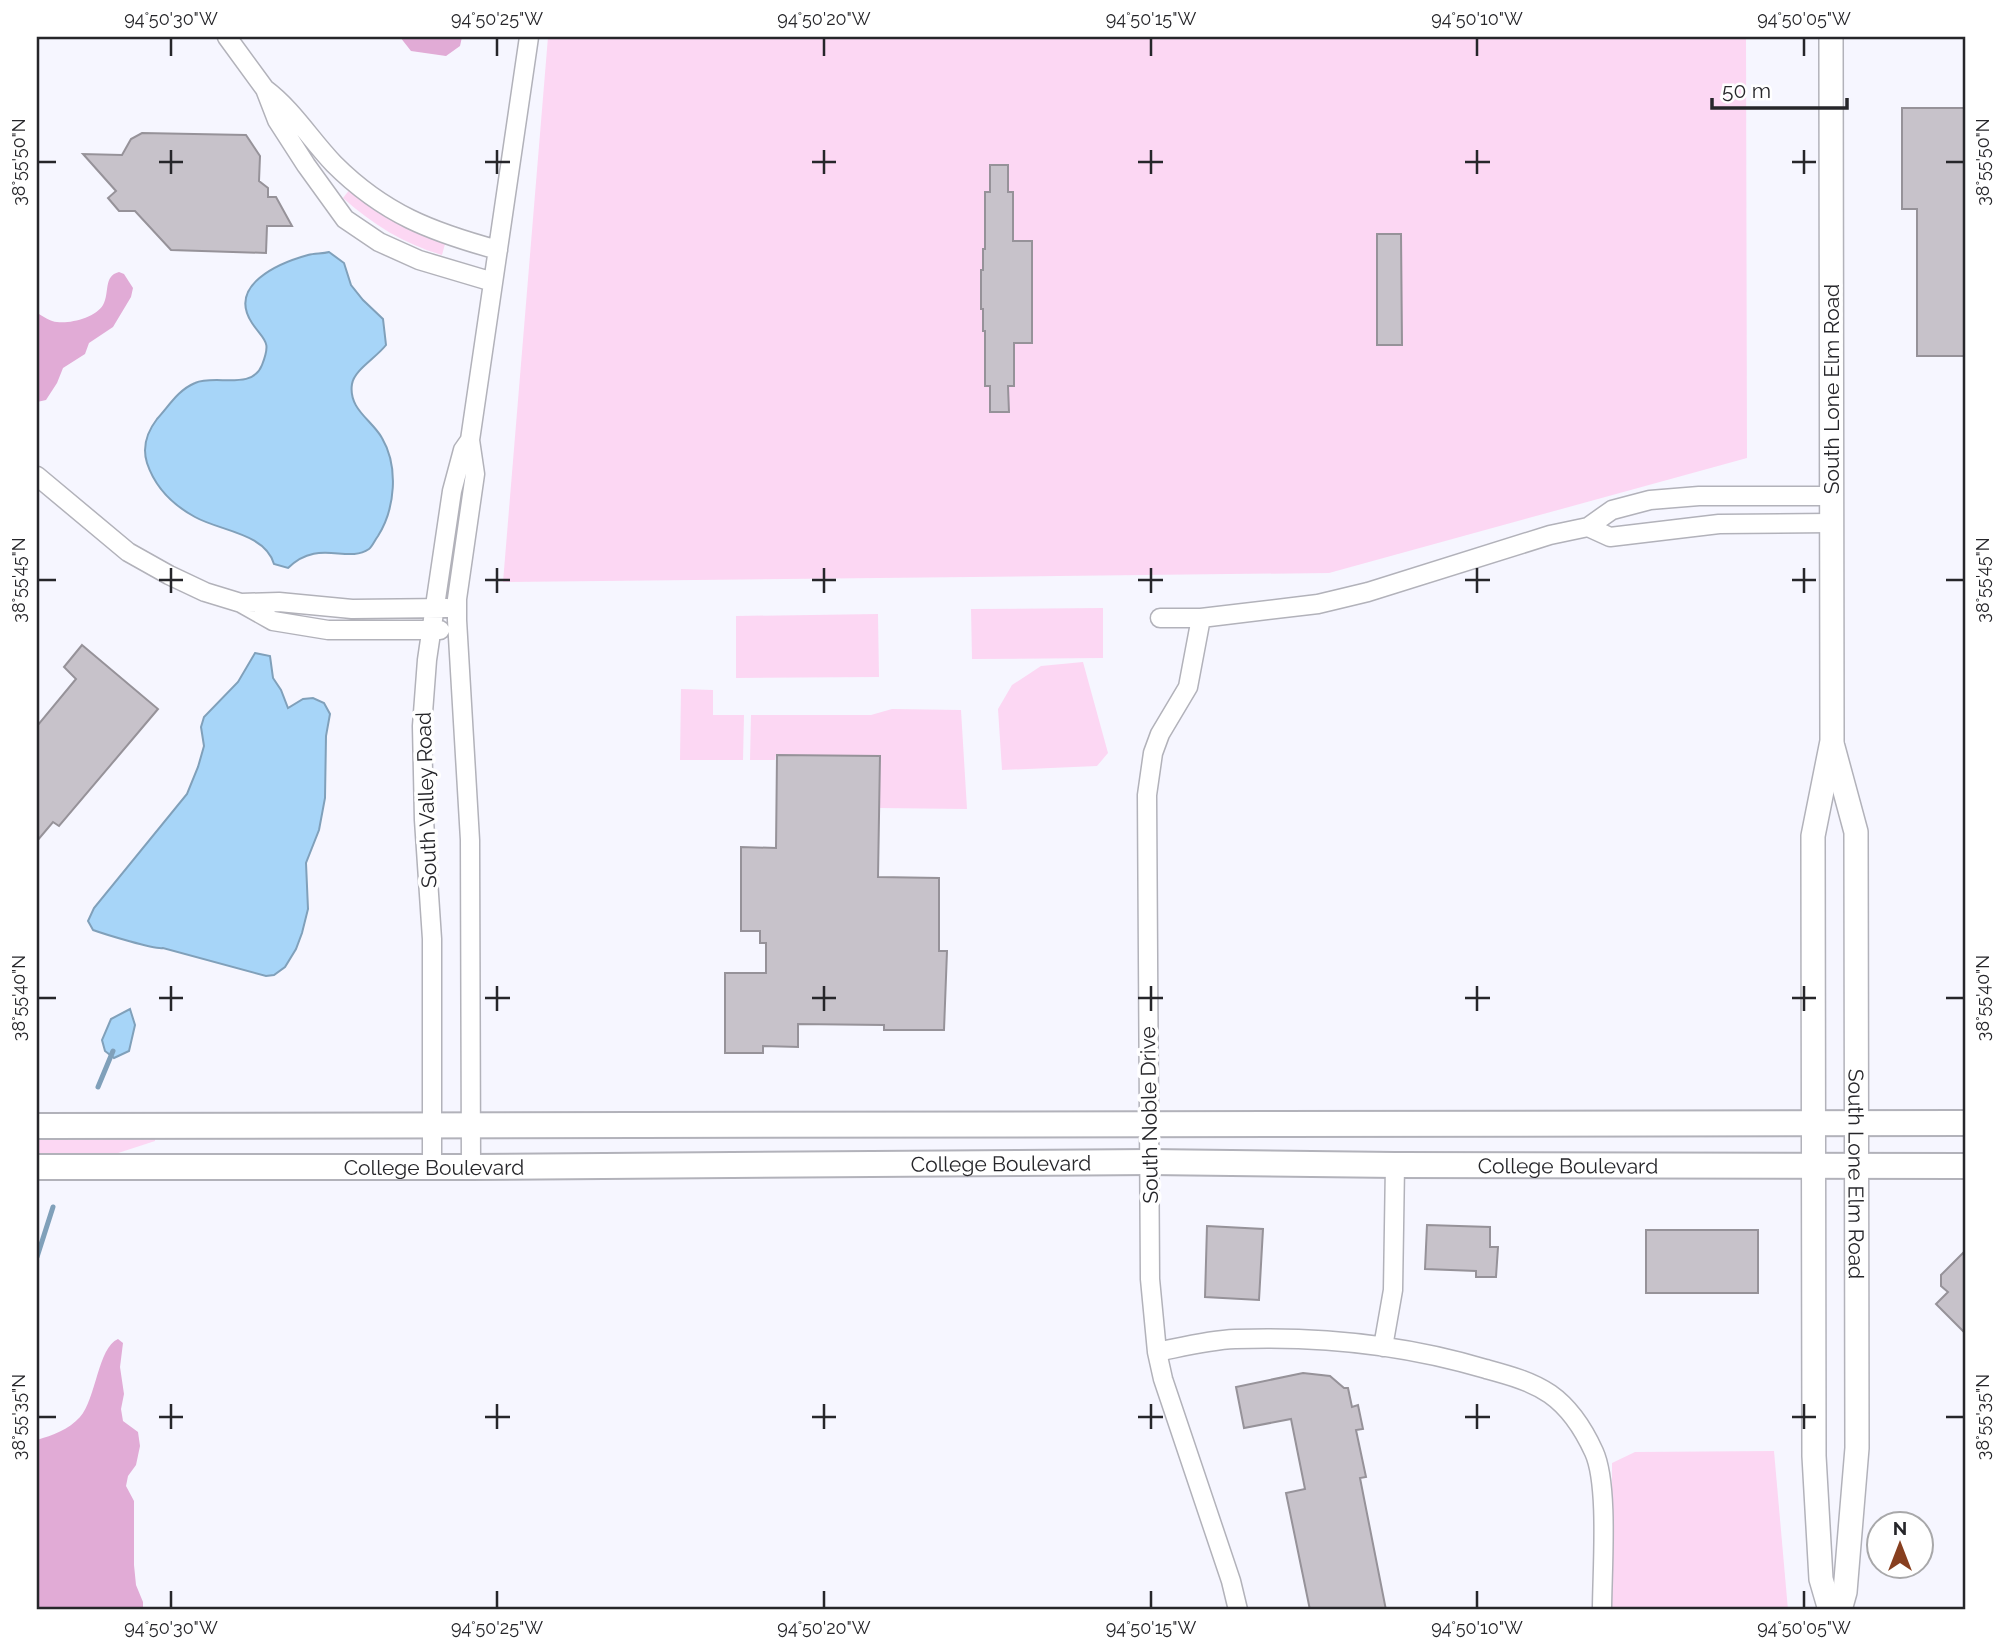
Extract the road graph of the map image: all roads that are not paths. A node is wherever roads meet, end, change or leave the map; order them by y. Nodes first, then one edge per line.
1 (228, 37) edge
2 (529, 37) edge
3 (1831, 37) edge
4 (265, 89) junction
5 (498, 250) junction
6 (493, 282) junction
7 (470, 440) junction
8 (37, 475) edge
9 (1831, 496) junction
10 (1831, 523) junction
11 (1588, 527) junction
12 (241, 603) junction
13 (435, 607) junction
14 (457, 608) junction
15 (1160, 618) dead end
16 (1201, 618) junction
17 (432, 629) junction
18 (458, 631) junction
19 (1832, 741) junction
20 (1813, 1123) junction
21 (1857, 1123) junction
22 (1965, 1123) edge
23 (37, 1126) edge
24 (431, 1126) junction
25 (471, 1126) junction
26 (1149, 1126) junction
27 (1150, 1162) junction
28 (1395, 1165) junction
29 (1813, 1166) junction
30 (1857, 1166) junction
31 (1965, 1166) edge
32 (37, 1167) edge
33 (432, 1167) junction
34 (471, 1167) junction
35 (1383, 1347) junction
36 (1157, 1352) junction
37 (1238, 1610) edge
38 (1602, 1610) edge
39 (1830, 1610) edge
40 (1840, 1610) edge

1 - 4 street
2 - 5 street, South Valley Road
3 - 9 street, South Lone Elm Road
4 - 5 street
4 - 6 street
5 - 6 street, South Valley Road
6 - 7 street, South Valley Road
7 - 13 street, South Valley Road
7 - 14 street, South Valley Road
8 - 12 street
9 - 10 street, South Lone Elm Road
9 - 11 street
10 - 11 street
10 - 19 street, South Lone Elm Road
11 - 16 street
12 - 13 street
12 - 17 street
13 - 14 street
13 - 17 street, South Valley Road
14 - 18 street, South Valley Road
15 - 16 street
16 - 26 street, South Noble Drive
17 - 18 street
17 - 24 street, South Valley Road
18 - 25 street, South Valley Road
19 - 20 street, South Lone Elm Road
19 - 21 street, South Lone Elm Road
20 - 21 main road, College Boulevard
20 - 26 main road, College Boulevard
20 - 29 street, South Lone Elm Road
21 - 22 main road, College Boulevard
21 - 30 street, South Lone Elm Road
23 - 24 main road, College Boulevard
24 - 25 main road, College Boulevard
24 - 33 street, South Valley Road
25 - 26 main road, College Boulevard
25 - 34 street, South Valley Road
26 - 27 street, South Noble Drive
27 - 28 main road, College Boulevard
27 - 34 main road, College Boulevard
27 - 36 street, South Noble Drive
28 - 29 main road, College Boulevard
28 - 35 street
29 - 30 main road, College Boulevard
29 - 39 street, South Lone Elm Road
30 - 31 main road, College Boulevard
30 - 40 street, South Lone Elm Road
32 - 33 main road, College Boulevard
33 - 34 main road, College Boulevard
35 - 36 street
35 - 38 street
36 - 37 street, South Noble Drive

